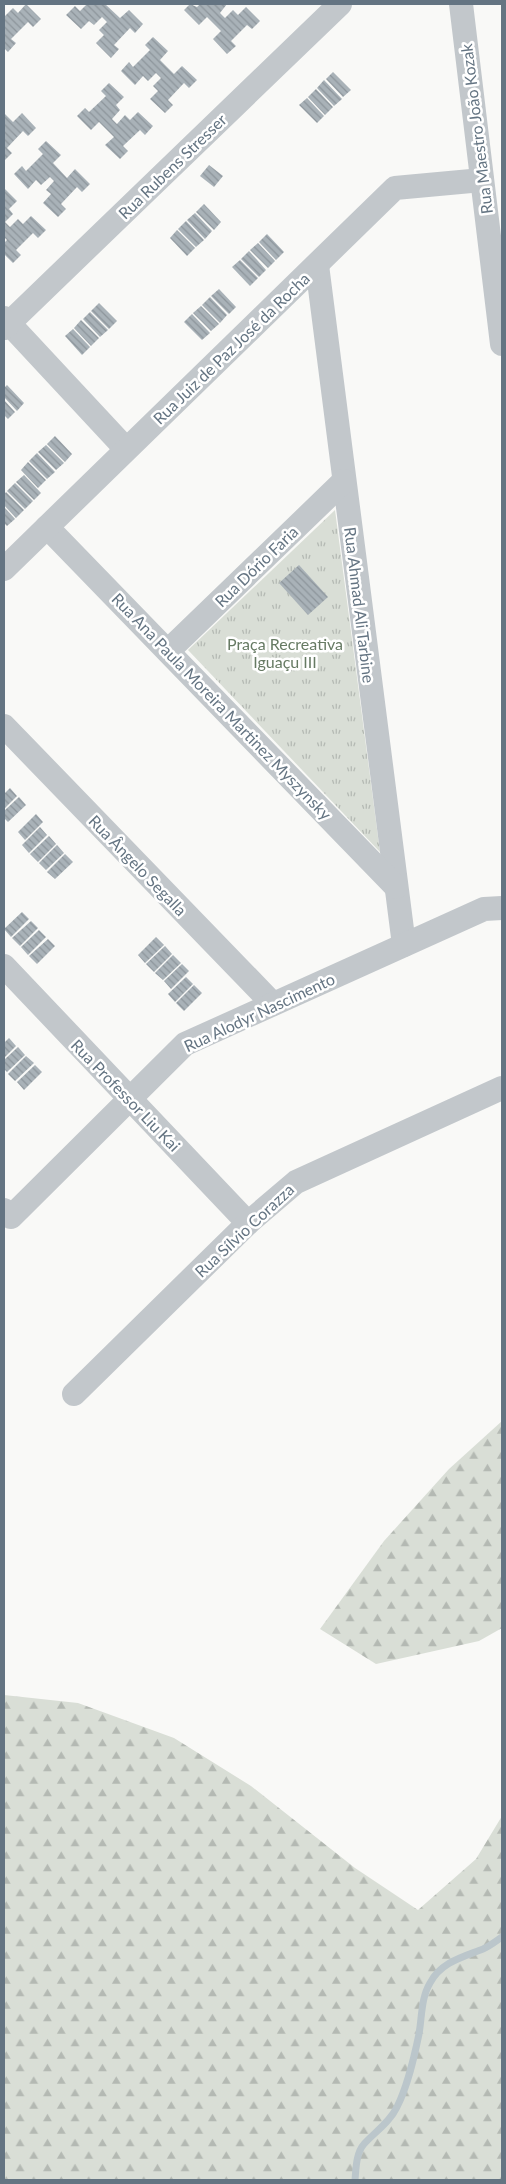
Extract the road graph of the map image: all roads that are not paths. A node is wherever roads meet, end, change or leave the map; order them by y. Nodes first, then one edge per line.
1 (340, 4) edge
2 (460, 4) edge
3 (482, 180) junction
4 (316, 265) junction
5 (5, 323) edge
6 (502, 344) edge
7 (126, 449) junction
8 (344, 481) junction
9 (47, 526) junction
10 (4, 569) edge
11 (168, 651) junction
12 (4, 726) edge
13 (396, 886) junction
14 (502, 908) edge
15 (404, 945) junction
16 (4, 966) edge
17 (273, 1004) junction
18 (502, 1088) edge
19 (130, 1099) junction
20 (7, 1214) edge
21 (248, 1223) junction
22 (74, 1394) dead end

1 - 5 street, Rua Rubens Stresser
2 - 3 street, Rua Maestro João Kozak
3 - 4 street, Rua Juiz de Paz José da Rocha
3 - 6 street, Rua Maestro João Kozak
4 - 7 street, Rua Juiz de Paz José da Rocha
4 - 8 street, Rua Ahmad Ali Tarbine
5 - 7 street
7 - 9 street, Rua Juiz de Paz José da Rocha
8 - 11 street, Rua Dório Faria
8 - 13 street, Rua Ahmad Ali Tarbine
9 - 10 street, Rua Juiz de Paz José da Rocha
9 - 11 street, Rua Ana Paula Moreira Martinez Myszynsky
11 - 13 street, Rua Ana Paula Moreira Martinez Myszynsky
12 - 17 street, Rua Ângelo Segalla
13 - 15 street, Rua Ahmad Ali Tarbine
14 - 15 street, Rua Alodyr Nascimento
15 - 17 street, Rua Alodyr Nascimento
16 - 19 street, Rua Professor Liu Kai
17 - 19 street, Rua Alodyr Nascimento
18 - 21 street, Rua Sílvio Corazza
19 - 20 street, Rua Alodyr Nascimento
19 - 21 street, Rua Professor Liu Kai
21 - 22 street, Rua Sílvio Corazza

